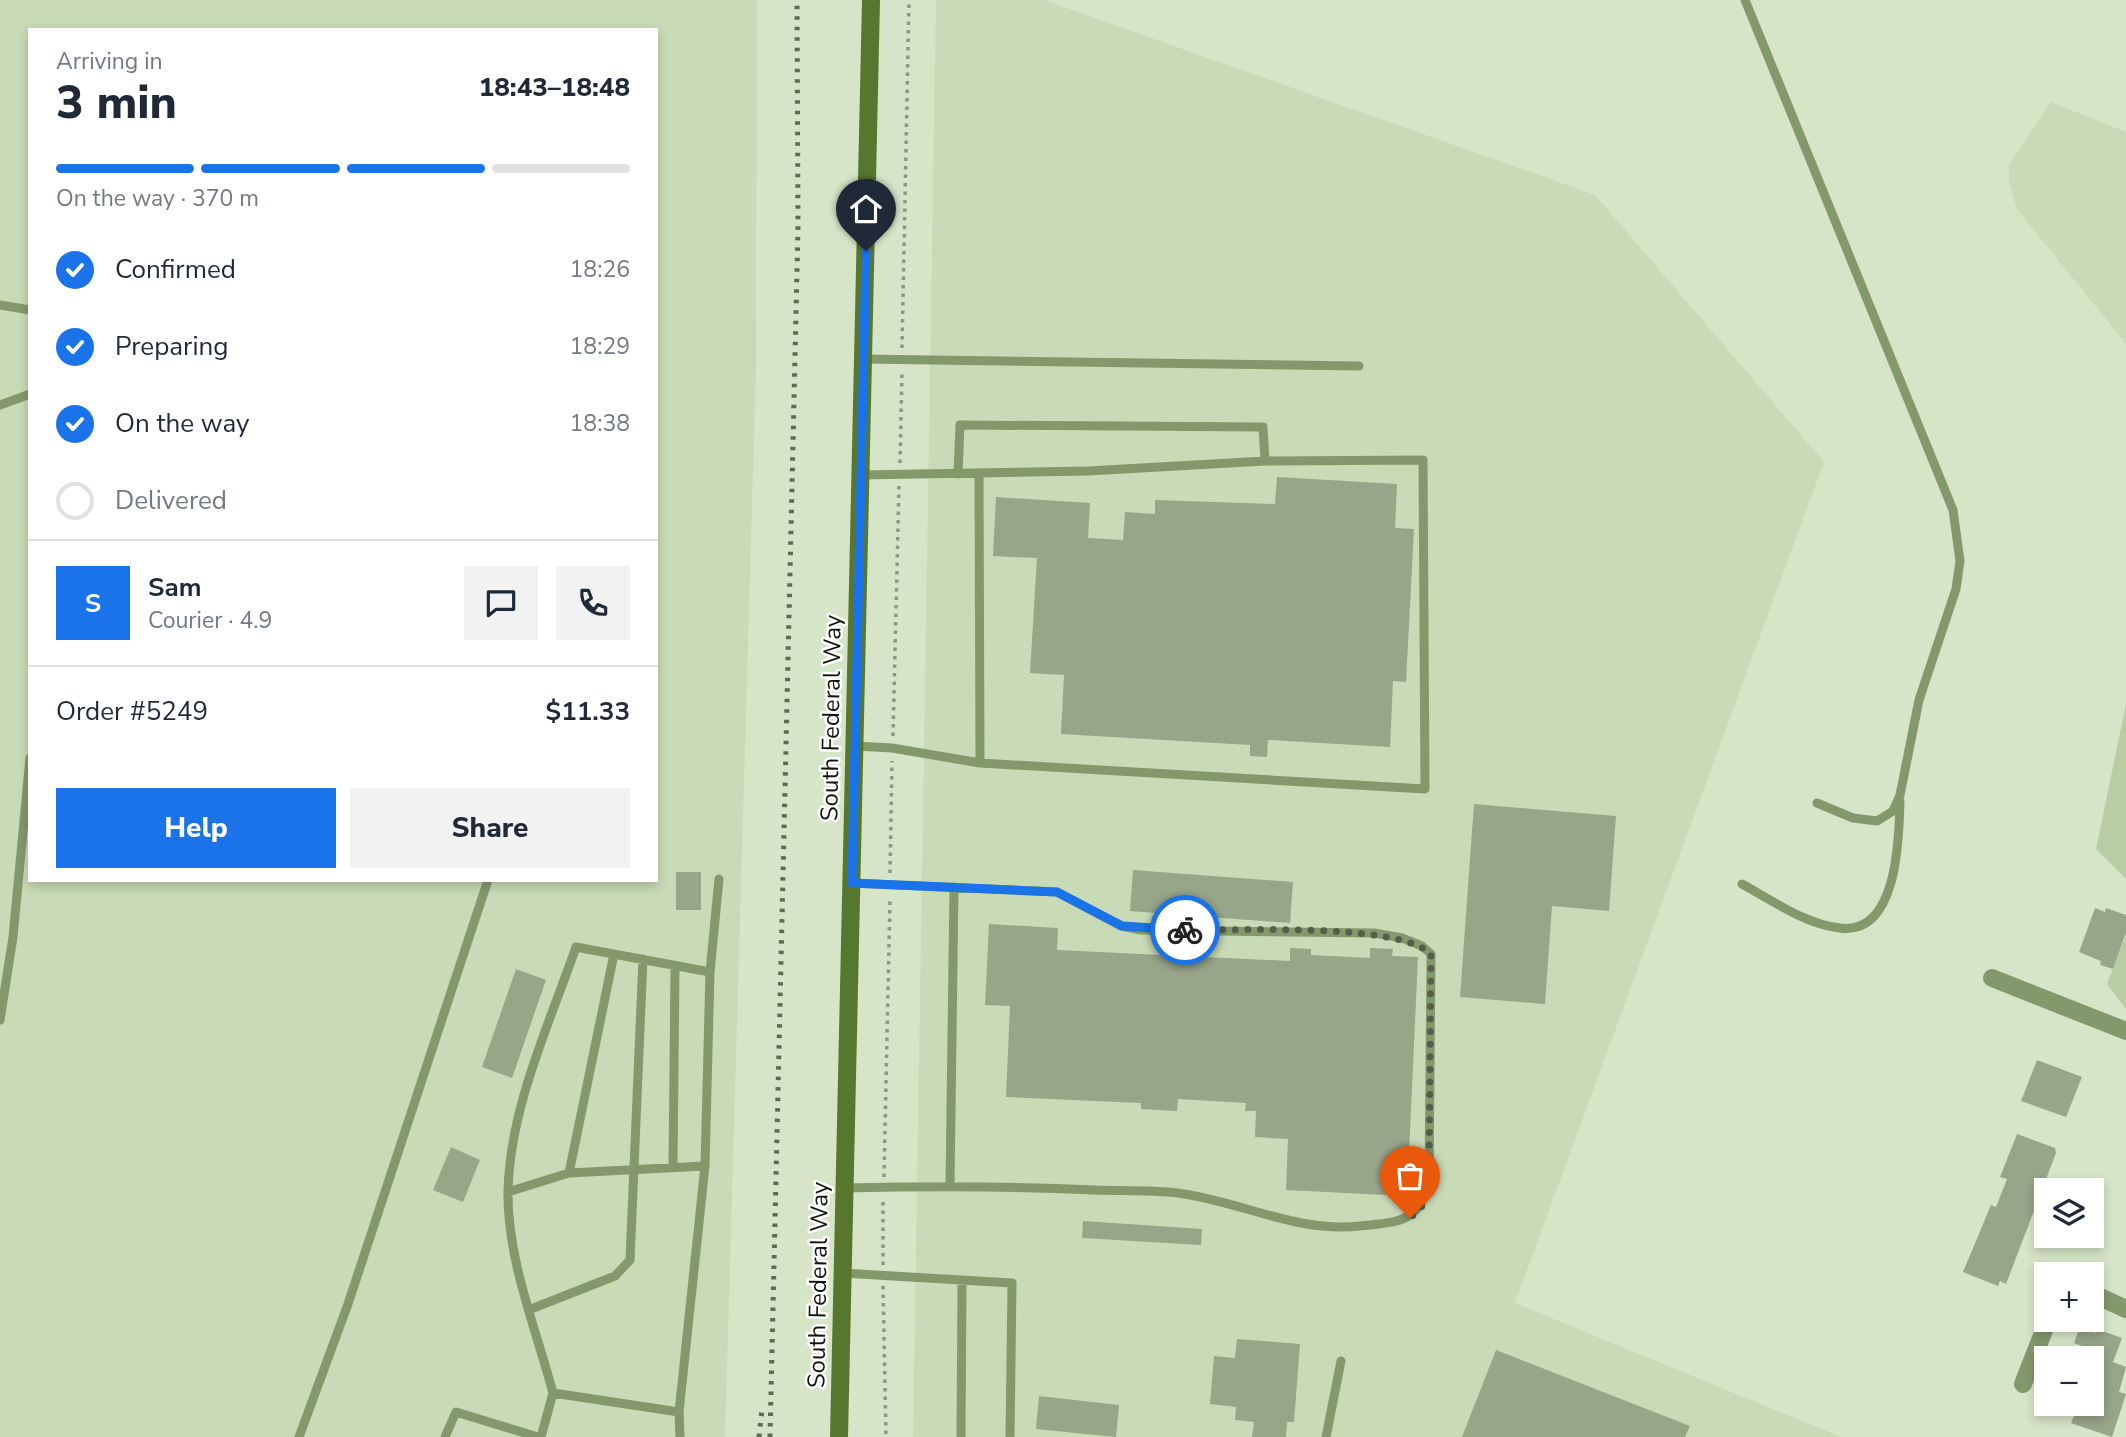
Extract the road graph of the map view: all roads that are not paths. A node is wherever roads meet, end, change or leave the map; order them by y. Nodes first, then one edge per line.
1 (871, 0) edge
2 (1745, 0) edge
3 (0, 305) edge
4 (28, 310) edge
5 (864, 359) junction
6 (1359, 366) dead end
7 (28, 395) edge
8 (0, 405) edge
9 (1265, 461) junction
10 (958, 474) junction
11 (979, 474) junction
12 (861, 475) junction
13 (855, 746) junction
14 (980, 763) junction
15 (28, 779) edge
16 (1900, 795) junction
17 (1817, 803) dead end
18 (719, 879) dead end
19 (487, 882) edge
20 (852, 883) junction
21 (1742, 884) dead end
22 (954, 887) junction
23 (614, 954) junction
24 (643, 959) junction
25 (676, 966) junction
26 (710, 972) junction
27 (1992, 978) dead end
28 (0, 1020) edge
29 (2126, 1031) edge
30 (705, 1166) junction
31 (673, 1167) junction
32 (636, 1170) junction
33 (569, 1173) junction
34 (950, 1185) junction
35 (845, 1188) junction
36 (508, 1192) junction
37 (842, 1273) junction
38 (962, 1281) junction
39 (2104, 1299) edge
40 (2126, 1309) edge
41 (530, 1310) junction
42 (2043, 1332) edge
43 (1340, 1361) dead end
44 (2023, 1384) dead end
45 (553, 1393) junction
46 (679, 1412) junction
47 (299, 1437) edge
48 (446, 1437) edge
49 (540, 1437) edge
50 (680, 1437) edge
51 (839, 1437) edge
52 (961, 1437) edge
53 (1010, 1437) edge
54 (1326, 1437) edge

1 - 5 main road, South Federal Way
2 - 16 lane
3 - 4 lane
5 - 6 lane
5 - 12 main road, South Federal Way
7 - 8 lane
9 - 10 lane
9 - 11 lane
9 - 14 lane
10 - 11 lane
10 - 12 lane
11 - 14 lane
12 - 13 main road, South Federal Way
13 - 14 lane
13 - 20 main road, South Federal Way
15 - 28 lane
16 - 17 lane
16 - 21 lane
18 - 26 lane
19 - 47 lane
20 - 22 lane
20 - 35 main road, South Federal Way
22 - 34 lane
22 - 34 lane
23 - 24 lane
23 - 33 lane
23 - 36 lane
24 - 25 lane
24 - 32 lane
25 - 26 lane
25 - 31 lane
26 - 30 lane
27 - 29 street
30 - 31 lane
30 - 46 lane
31 - 32 lane
32 - 33 lane
32 - 41 lane
33 - 36 lane
34 - 35 lane
35 - 37 main road, South Federal Way
36 - 41 lane
37 - 38 lane
37 - 51 main road, South Federal Way
38 - 52 lane
38 - 53 lane
39 - 40 street
41 - 45 lane
42 - 44 street
43 - 54 lane
45 - 46 lane
45 - 49 lane
46 - 50 lane
48 - 49 lane

